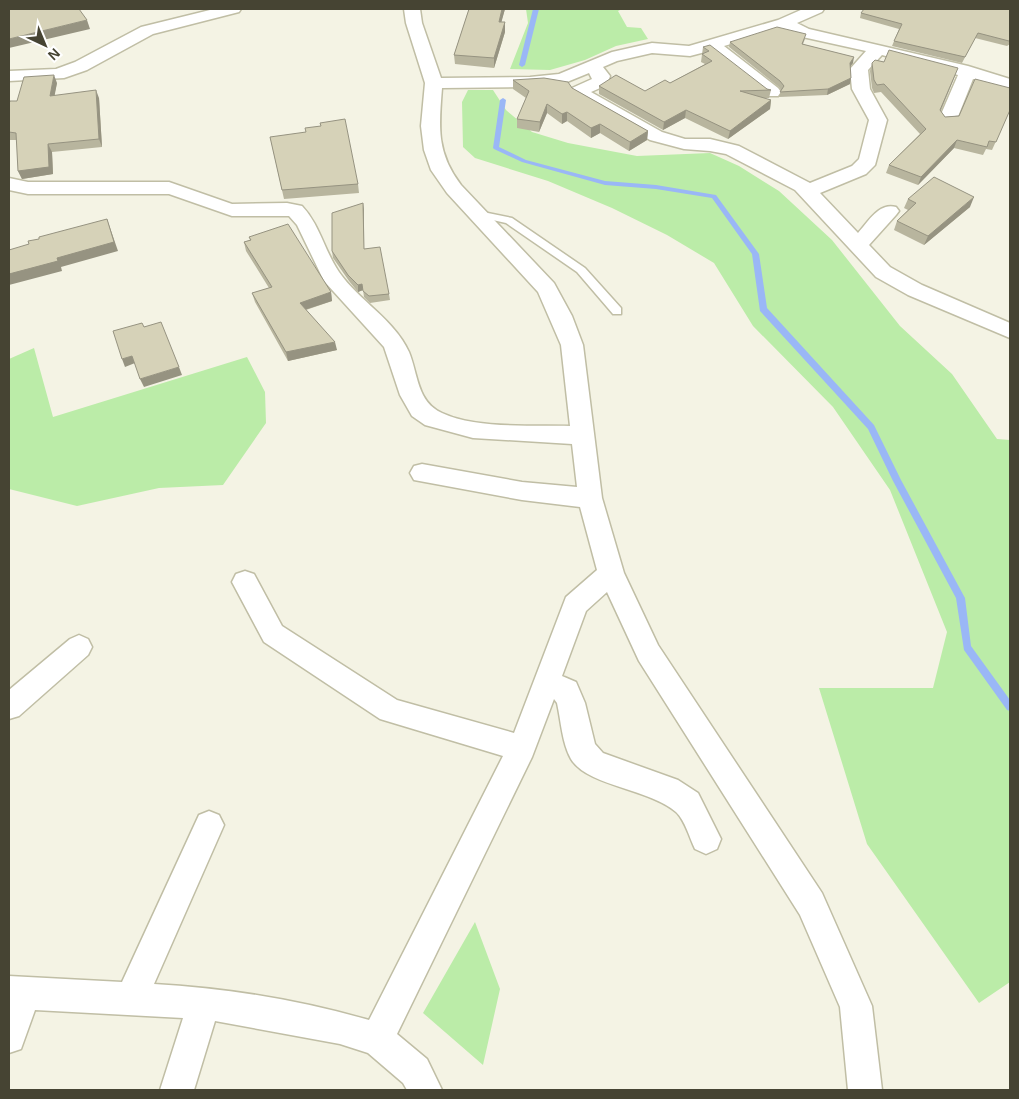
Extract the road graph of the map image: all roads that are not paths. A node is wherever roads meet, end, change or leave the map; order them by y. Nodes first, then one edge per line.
1 (233, 9) edge
2 (412, 9) edge
3 (816, 9) edge
4 (784, 23) junction
5 (712, 45) junction
6 (878, 49) junction
7 (592, 66) junction
8 (968, 71) junction
9 (9, 76) edge
10 (434, 83) junction
11 (1010, 84) edge
12 (772, 92) edge
13 (948, 119) edge
14 (9, 184) edge
15 (808, 191) junction
16 (889, 211) dead end
17 (478, 214) junction
18 (857, 246) junction
19 (617, 311) dead end
20 (1010, 331) edge
21 (584, 435) junction
22 (422, 474) dead end
23 (590, 498) junction
24 (611, 573) junction
25 (245, 582) dead end
26 (79, 646) dead end
27 (547, 682) junction
28 (9, 707) edge
29 (522, 748) junction
30 (209, 825) dead end
31 (706, 839) dead end
32 (16, 992) edge
33 (131, 999) junction
34 (204, 1003) junction
35 (9, 1037) edge
36 (377, 1039) junction
37 (178, 1090) edge
38 (424, 1090) edge
39 (865, 1090) edge

1 - 9 street
2 - 10 street
3 - 4 street
4 - 5 street
4 - 6 street
5 - 7 street
5 - 12 street
6 - 8 street
6 - 15 street
7 - 10 street
7 - 15 street
8 - 11 street
8 - 13 street
10 - 17 street
14 - 21 street
15 - 18 street
16 - 18 street
17 - 19 lane
17 - 21 street
18 - 20 street
21 - 23 street
22 - 23 street
23 - 24 street
24 - 27 street
24 - 39 street
25 - 29 street
26 - 28 street
27 - 29 street
27 - 31 street
29 - 36 street
30 - 33 street
32 - 33 street
32 - 35 street
33 - 34 street
34 - 36 street
34 - 37 street
36 - 38 street

